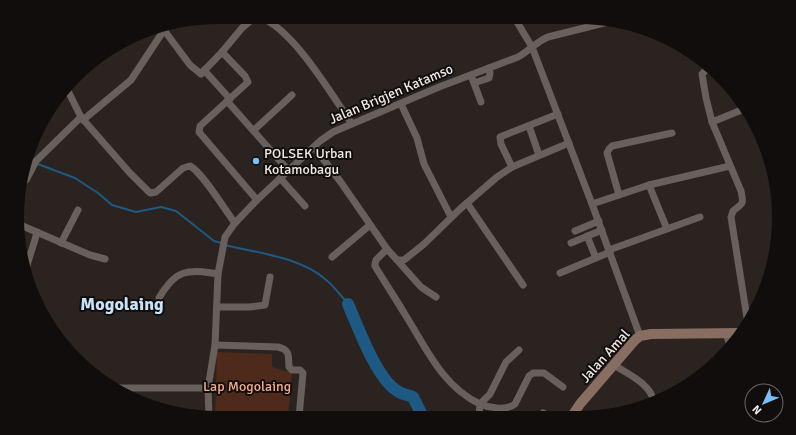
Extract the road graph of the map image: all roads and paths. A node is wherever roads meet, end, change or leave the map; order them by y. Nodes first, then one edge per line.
1 (247, 24) edge
2 (274, 24) edge
3 (518, 24) edge
4 (595, 25) edge
5 (168, 31) edge
6 (162, 32) edge
7 (532, 47) junction
8 (222, 52) junction
9 (489, 68) junction
10 (204, 70) junction
11 (705, 71) edge
12 (471, 75) junction
13 (474, 83) junction
14 (69, 93) edge
15 (292, 95) dead end
16 (228, 100) junction
17 (481, 102) dead end
18 (401, 104) junction
19 (740, 111) edge
20 (558, 114) junction
21 (82, 119) junction
22 (712, 122) junction
23 (352, 124) junction
24 (529, 126) junction
25 (254, 130) junction
26 (672, 133) dead end
27 (569, 143) junction
28 (314, 147) junction
29 (539, 155) junction
30 (730, 166) junction
31 (512, 167) junction
32 (288, 170) junction
33 (30, 173) edge
34 (280, 178) junction
35 (649, 185) junction
36 (619, 195) junction
37 (257, 200) junction
38 (467, 203) junction
39 (592, 204) junction
40 (305, 206) dead end
41 (78, 210) dead end
42 (451, 217) junction
43 (700, 217) dead end
44 (599, 222) junction
45 (235, 223) junction
46 (370, 225) junction
47 (24, 227) edge
48 (667, 229) junction
49 (602, 230) junction
50 (575, 231) dead end
51 (37, 232) junction
52 (587, 236) junction
53 (61, 243) junction
54 (571, 243) dead end
55 (387, 249) junction
56 (610, 251) junction
57 (332, 257) dead end
58 (29, 258) edge
59 (596, 258) junction
60 (105, 259) dead end
61 (398, 260) junction
62 (560, 273) dead end
63 (218, 274) junction
64 (270, 277) dead end
65 (523, 284) dead end
66 (159, 298) dead end
67 (436, 298) dead end
68 (216, 307) junction
69 (746, 313) edge
70 (640, 336) junction
71 (727, 342) edge
72 (215, 345) junction
73 (518, 350) dead end
74 (614, 365) junction
75 (563, 387) dead end
76 (126, 388) edge
77 (208, 388) junction
78 (652, 396) edge
79 (480, 404) junction
80 (209, 411) edge
81 (300, 411) edge
82 (479, 411) edge
83 (576, 411) edge

1 - 8 street
2 - 23 street
3 - 7 street
4 - 7 street, Jalan Brigjen Katamso
5 - 10 street
6 - 21 street
7 - 9 street, Jalan Brigjen Katamso
7 - 20 street
8 - 10 street
8 - 16 street
9 - 12 street, Jalan Brigjen Katamso
9 - 13 street
10 - 16 street
11 - 22 street
12 - 13 street
12 - 18 street, Jalan Brigjen Katamso
13 - 17 street
14 - 21 street
15 - 25 street
16 - 25 street
16 - 37 street
18 - 23 street, Jalan Brigjen Katamso
18 - 42 street
19 - 22 street
20 - 24 street
20 - 27 street
21 - 33 street
21 - 45 street
22 - 30 street
23 - 28 street, Jalan Brigjen Katamso
24 - 29 street
24 - 31 street
25 - 32 street
26 - 36 street
27 - 29 street
27 - 39 street
28 - 32 street, Jalan Brigjen Katamso
28 - 46 street
29 - 31 street
30 - 35 street
30 - 69 street
31 - 38 street
32 - 34 street, Jalan Brigjen Katamso
34 - 37 street, Jalan Brigjen Katamso
34 - 40 street
35 - 36 street
35 - 48 street
36 - 39 street
37 - 45 street, Jalan Brigjen Katamso
38 - 42 street
38 - 65 street
39 - 44 street
41 - 53 street
42 - 61 street
43 - 48 street
44 - 49 street
44 - 50 street
45 - 63 street, Jalan Brigjen Katamso
46 - 55 street
46 - 57 street
47 - 51 street
48 - 56 street
49 - 52 street
49 - 56 street
51 - 53 street
51 - 58 street
52 - 54 street
52 - 59 street
53 - 60 street
55 - 61 street
55 - 79 street
56 - 59 street
56 - 70 street
59 - 62 street
61 - 67 street
63 - 66 street
63 - 68 street, Jalan Brigjen Katamso
64 - 68 street
68 - 72 street, Jalan Brigjen Katamso
70 - 71 street, Jalan Amal
70 - 74 street, Jalan Amal
72 - 77 street, Jalan Brigjen Katamso
72 - 81 street
73 - 79 street
74 - 78 street
74 - 83 street, Jalan Amal
75 - 79 street
76 - 77 street
77 - 80 street, Jalan Brigjen Katamso
79 - 82 street

